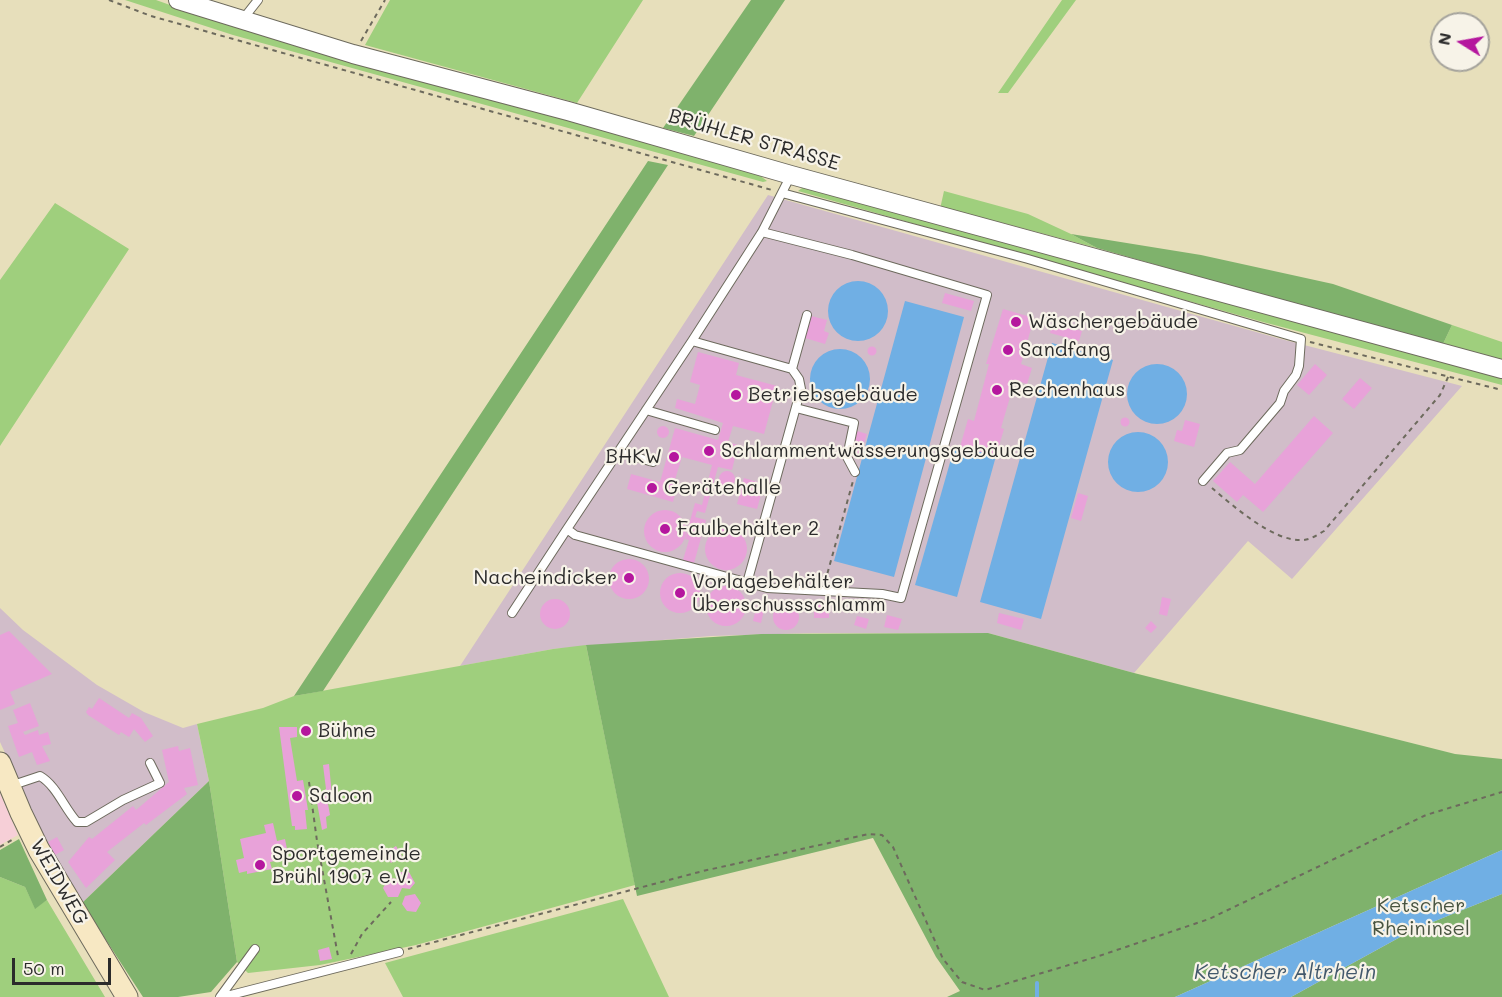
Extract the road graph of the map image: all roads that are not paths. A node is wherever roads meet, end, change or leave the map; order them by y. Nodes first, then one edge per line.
1 (178, 0) edge
2 (258, 0) edge
3 (237, 19) junction
4 (791, 175) junction
5 (783, 193) junction
6 (762, 232) junction
7 (807, 315) dead end
8 (692, 341) junction
9 (792, 369) junction
10 (1502, 369) edge
11 (796, 408) junction
12 (646, 410) junction
13 (714, 429) dead end
14 (618, 452) junction
15 (653, 462) dead end
16 (855, 472) road end
17 (1203, 481) road end
18 (567, 529) junction
19 (747, 583) junction
20 (512, 613) dead end
21 (0, 763) edge
22 (150, 764) dead end
23 (11, 789) junction
24 (255, 949) dead end
25 (399, 952) road end
26 (127, 997) edge
27 (222, 997) edge

1 - 3 street, BRÜHLER STRASSE
2 - 3 lane
3 - 4 street, BRÜHLER STRASSE
4 - 5 lane
4 - 10 street, BRÜHLER STRASSE
5 - 6 lane
5 - 17 lane
6 - 8 lane
6 - 19 lane
7 - 9 lane
8 - 9 lane
8 - 12 lane
9 - 11 lane
11 - 16 lane
11 - 19 lane
12 - 13 lane
12 - 14 lane
14 - 15 lane
14 - 18 lane
18 - 19 lane
18 - 20 lane
21 - 23 main road, WEIDWEG
22 - 23 lane
23 - 26 main road, WEIDWEG
24 - 27 lane
25 - 27 lane

